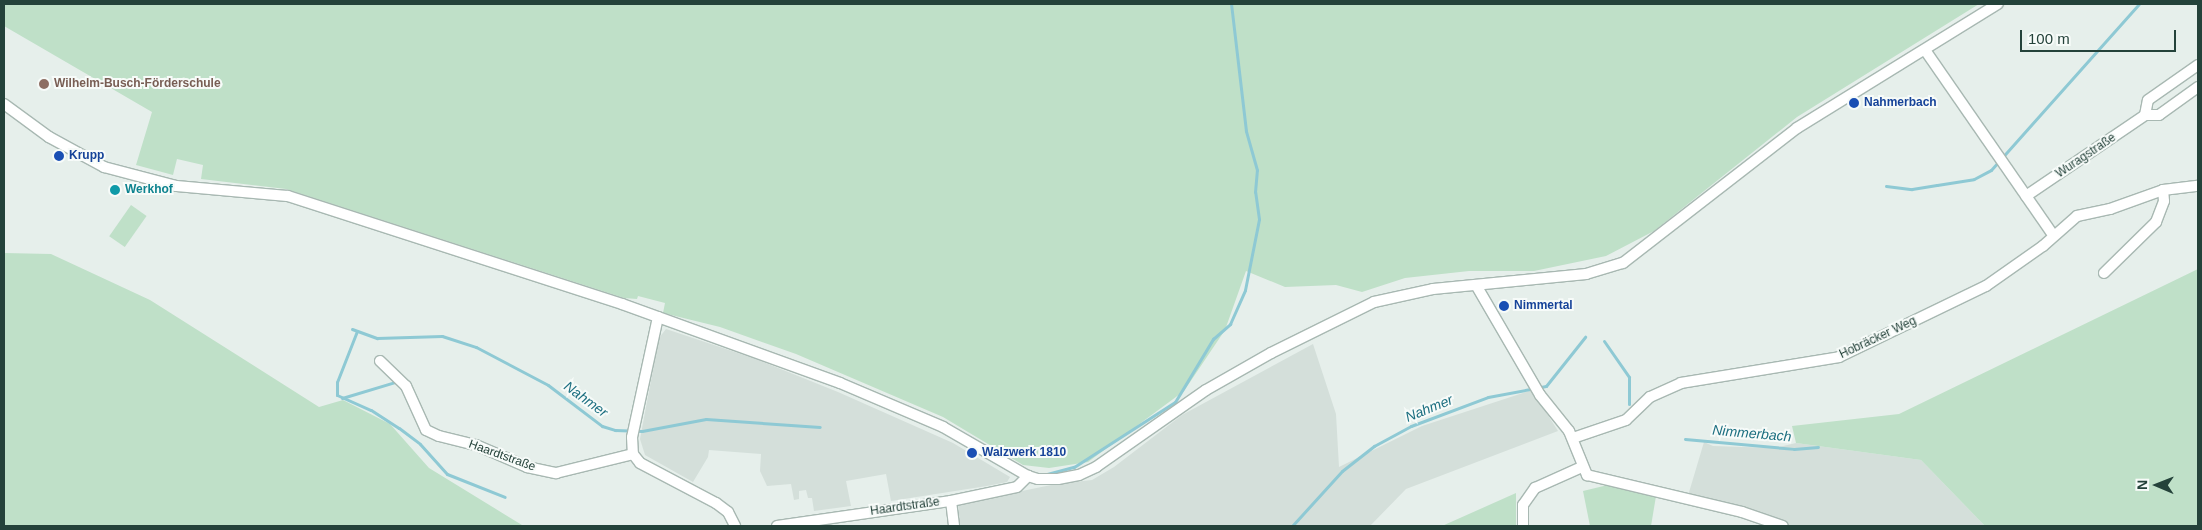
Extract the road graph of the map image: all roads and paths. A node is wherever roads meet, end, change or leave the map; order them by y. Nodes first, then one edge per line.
1 (1998, 4) edge
2 (1925, 50) junction
3 (2198, 65) edge
4 (2198, 87) edge
5 (4, 104) edge
6 (2146, 115) junction
7 (2198, 186) edge
8 (2164, 190) junction
9 (2026, 196) junction
10 (2053, 235) junction
11 (2104, 273) dead end
12 (1476, 286) junction
13 (658, 317) junction
14 (380, 360) dead end
15 (1574, 438) junction
16 (633, 454) junction
17 (1582, 468) junction
18 (1028, 476) junction
19 (951, 501) junction
20 (735, 526) edge
21 (777, 526) edge
22 (954, 526) edge
23 (1523, 526) edge
24 (1783, 526) edge

1 - 2 street
2 - 9 street
2 - 12 street
3 - 6 street, Wuragstraße
4 - 6 street, Wuragstraße
5 - 13 street
6 - 9 street, Wuragstraße
7 - 8 street, Hobräcker Weg
8 - 10 street, Hobräcker Weg
8 - 11 street
9 - 10 street
10 - 15 street, Hobräcker Weg
12 - 15 street
12 - 18 street
13 - 16 street
13 - 18 street
14 - 16 street, Haardtstraße
15 - 17 street
16 - 20 street
17 - 23 street
17 - 24 street
18 - 19 street, Haardtstraße
19 - 21 street, Haardtstraße
19 - 22 street

